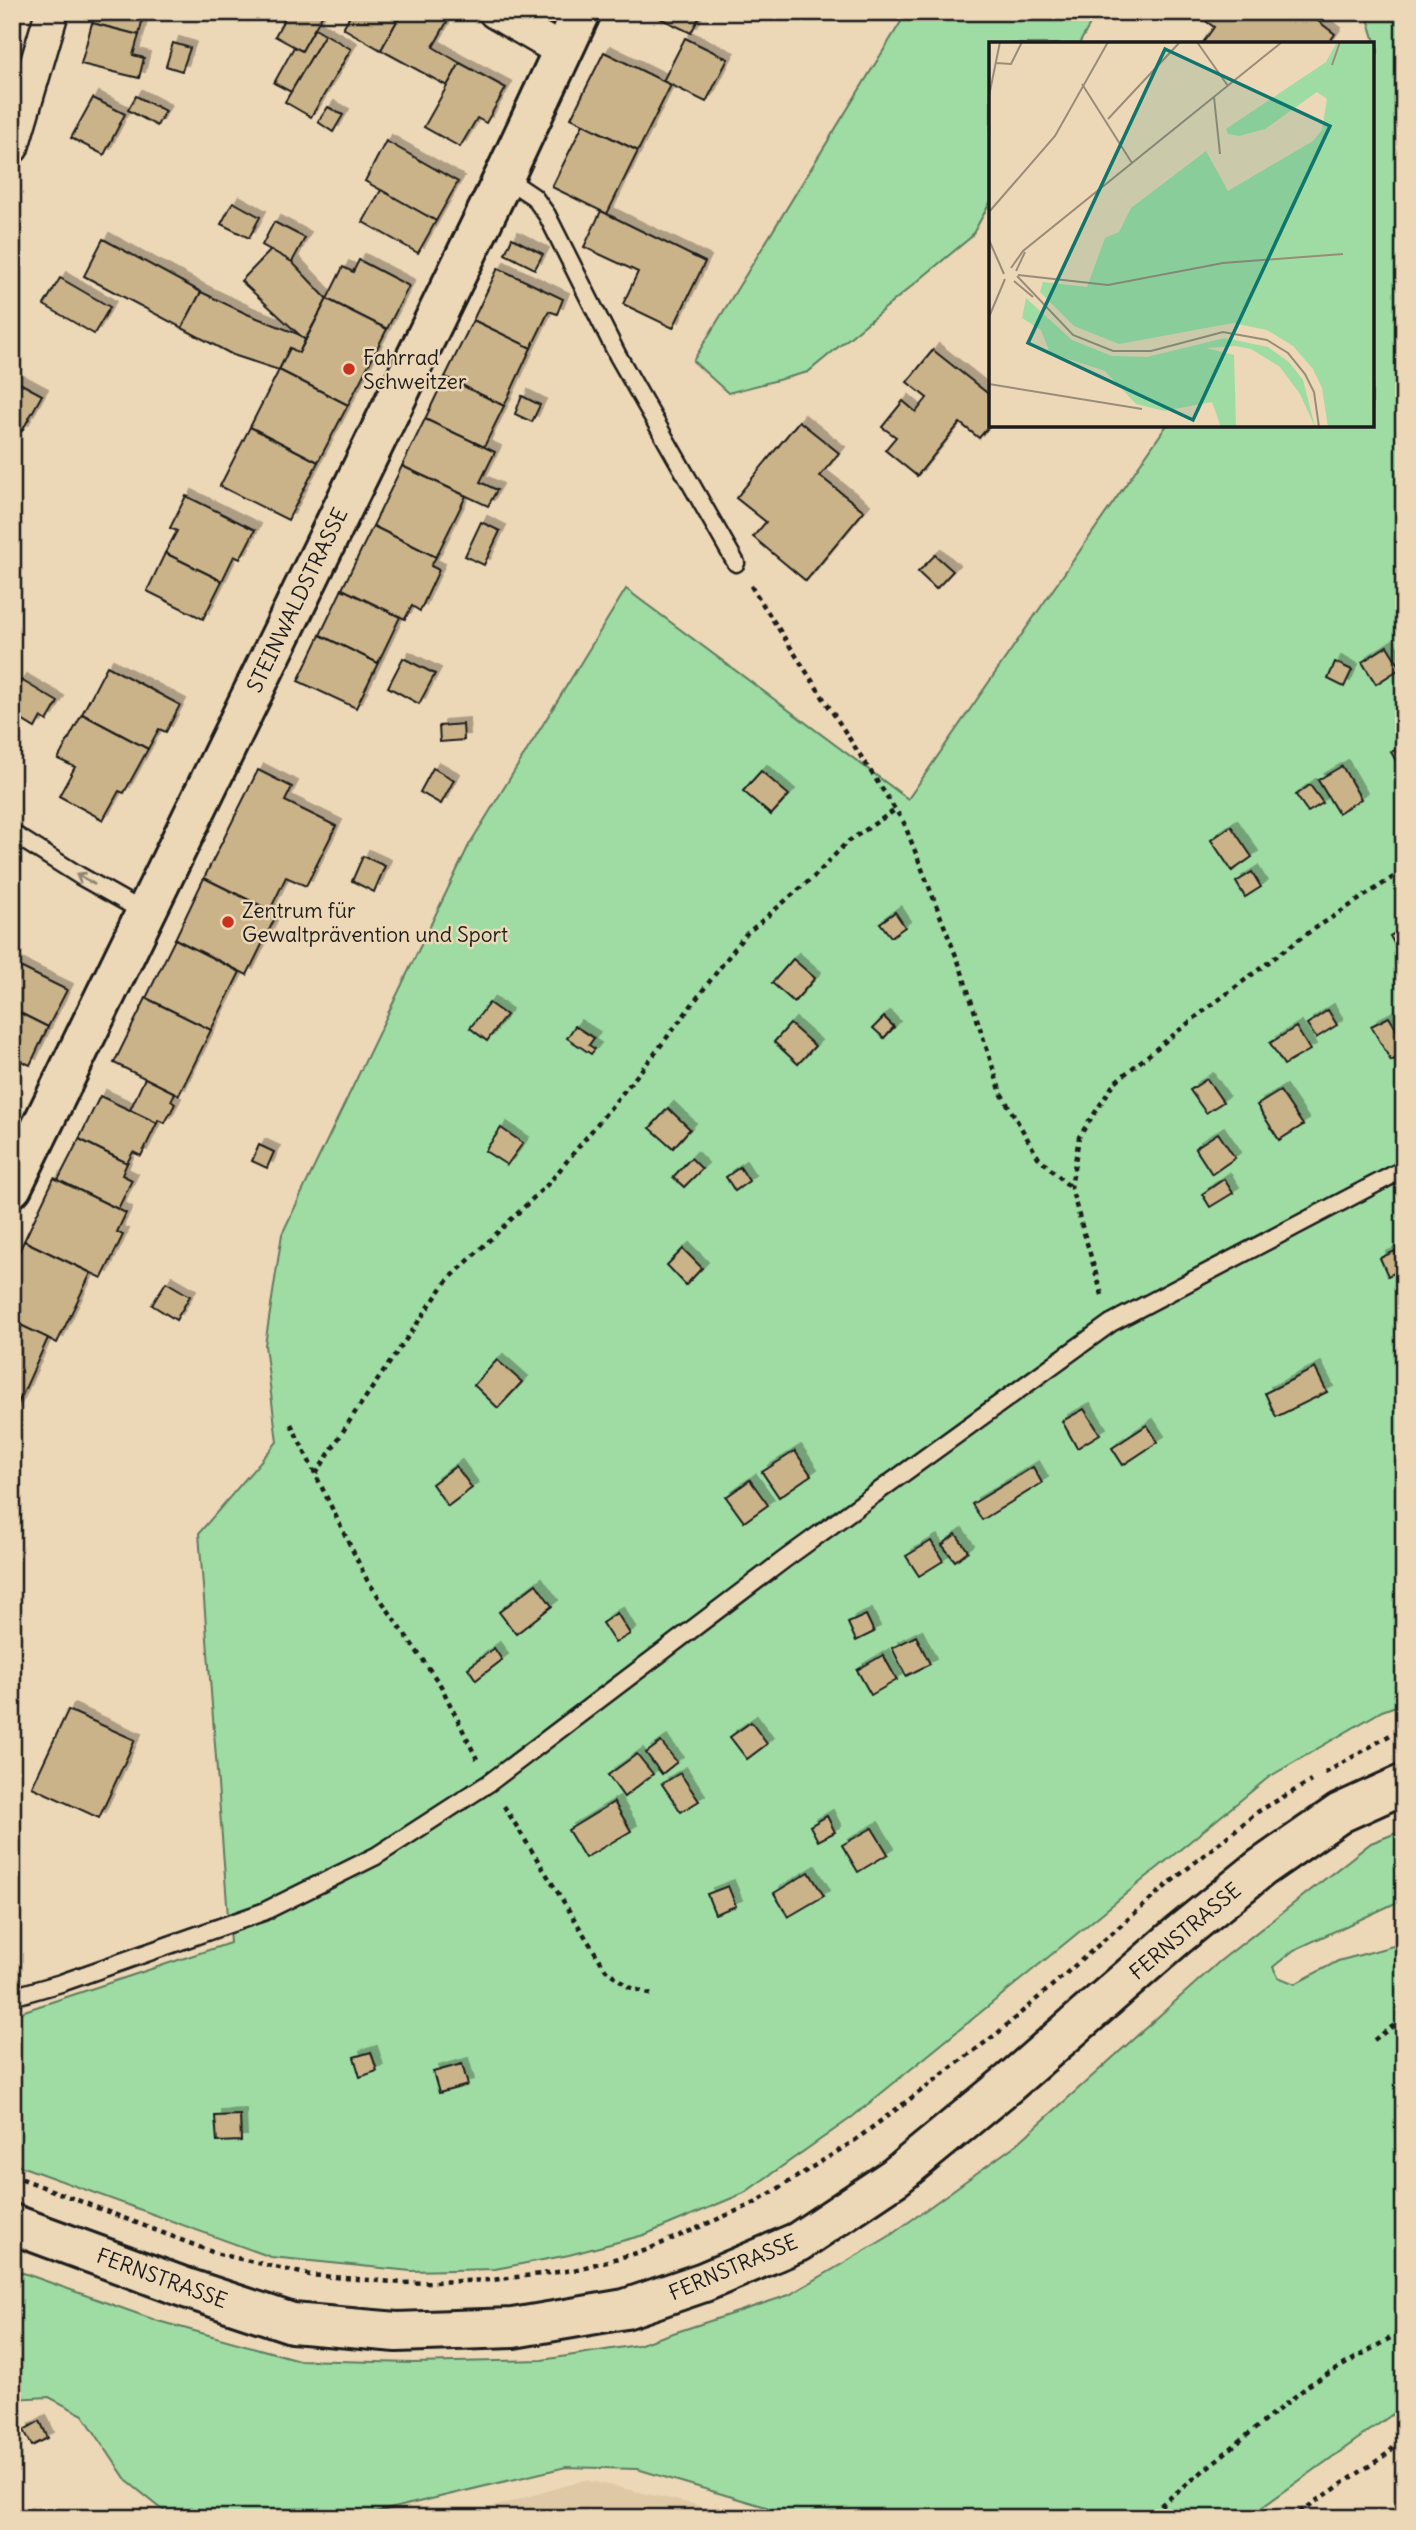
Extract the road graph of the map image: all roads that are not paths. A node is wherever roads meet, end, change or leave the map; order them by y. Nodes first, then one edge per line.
1 (52, 12) edge
2 (495, 12) edge
3 (581, 12) edge
4 (562, 51) junction
5 (12, 147) edge
6 (504, 177) junction
7 (736, 563) road end
8 (12, 833) edge
9 (144, 912) junction
10 (1404, 1169) edge
11 (12, 1187) edge
12 (1404, 1784) edge
13 (12, 1997) edge
14 (12, 2224) edge

1 - 5 street
2 - 4 street
3 - 4 main road, STEINWALDSTRASSE
4 - 6 main road, STEINWALDSTRASSE
6 - 7 lane
6 - 9 main road, STEINWALDSTRASSE
9 -> 8 lane
9 - 11 main road, STEINWALDSTRASSE
10 - 13 lane
12 - 14 main road, FERNSTRASSE

